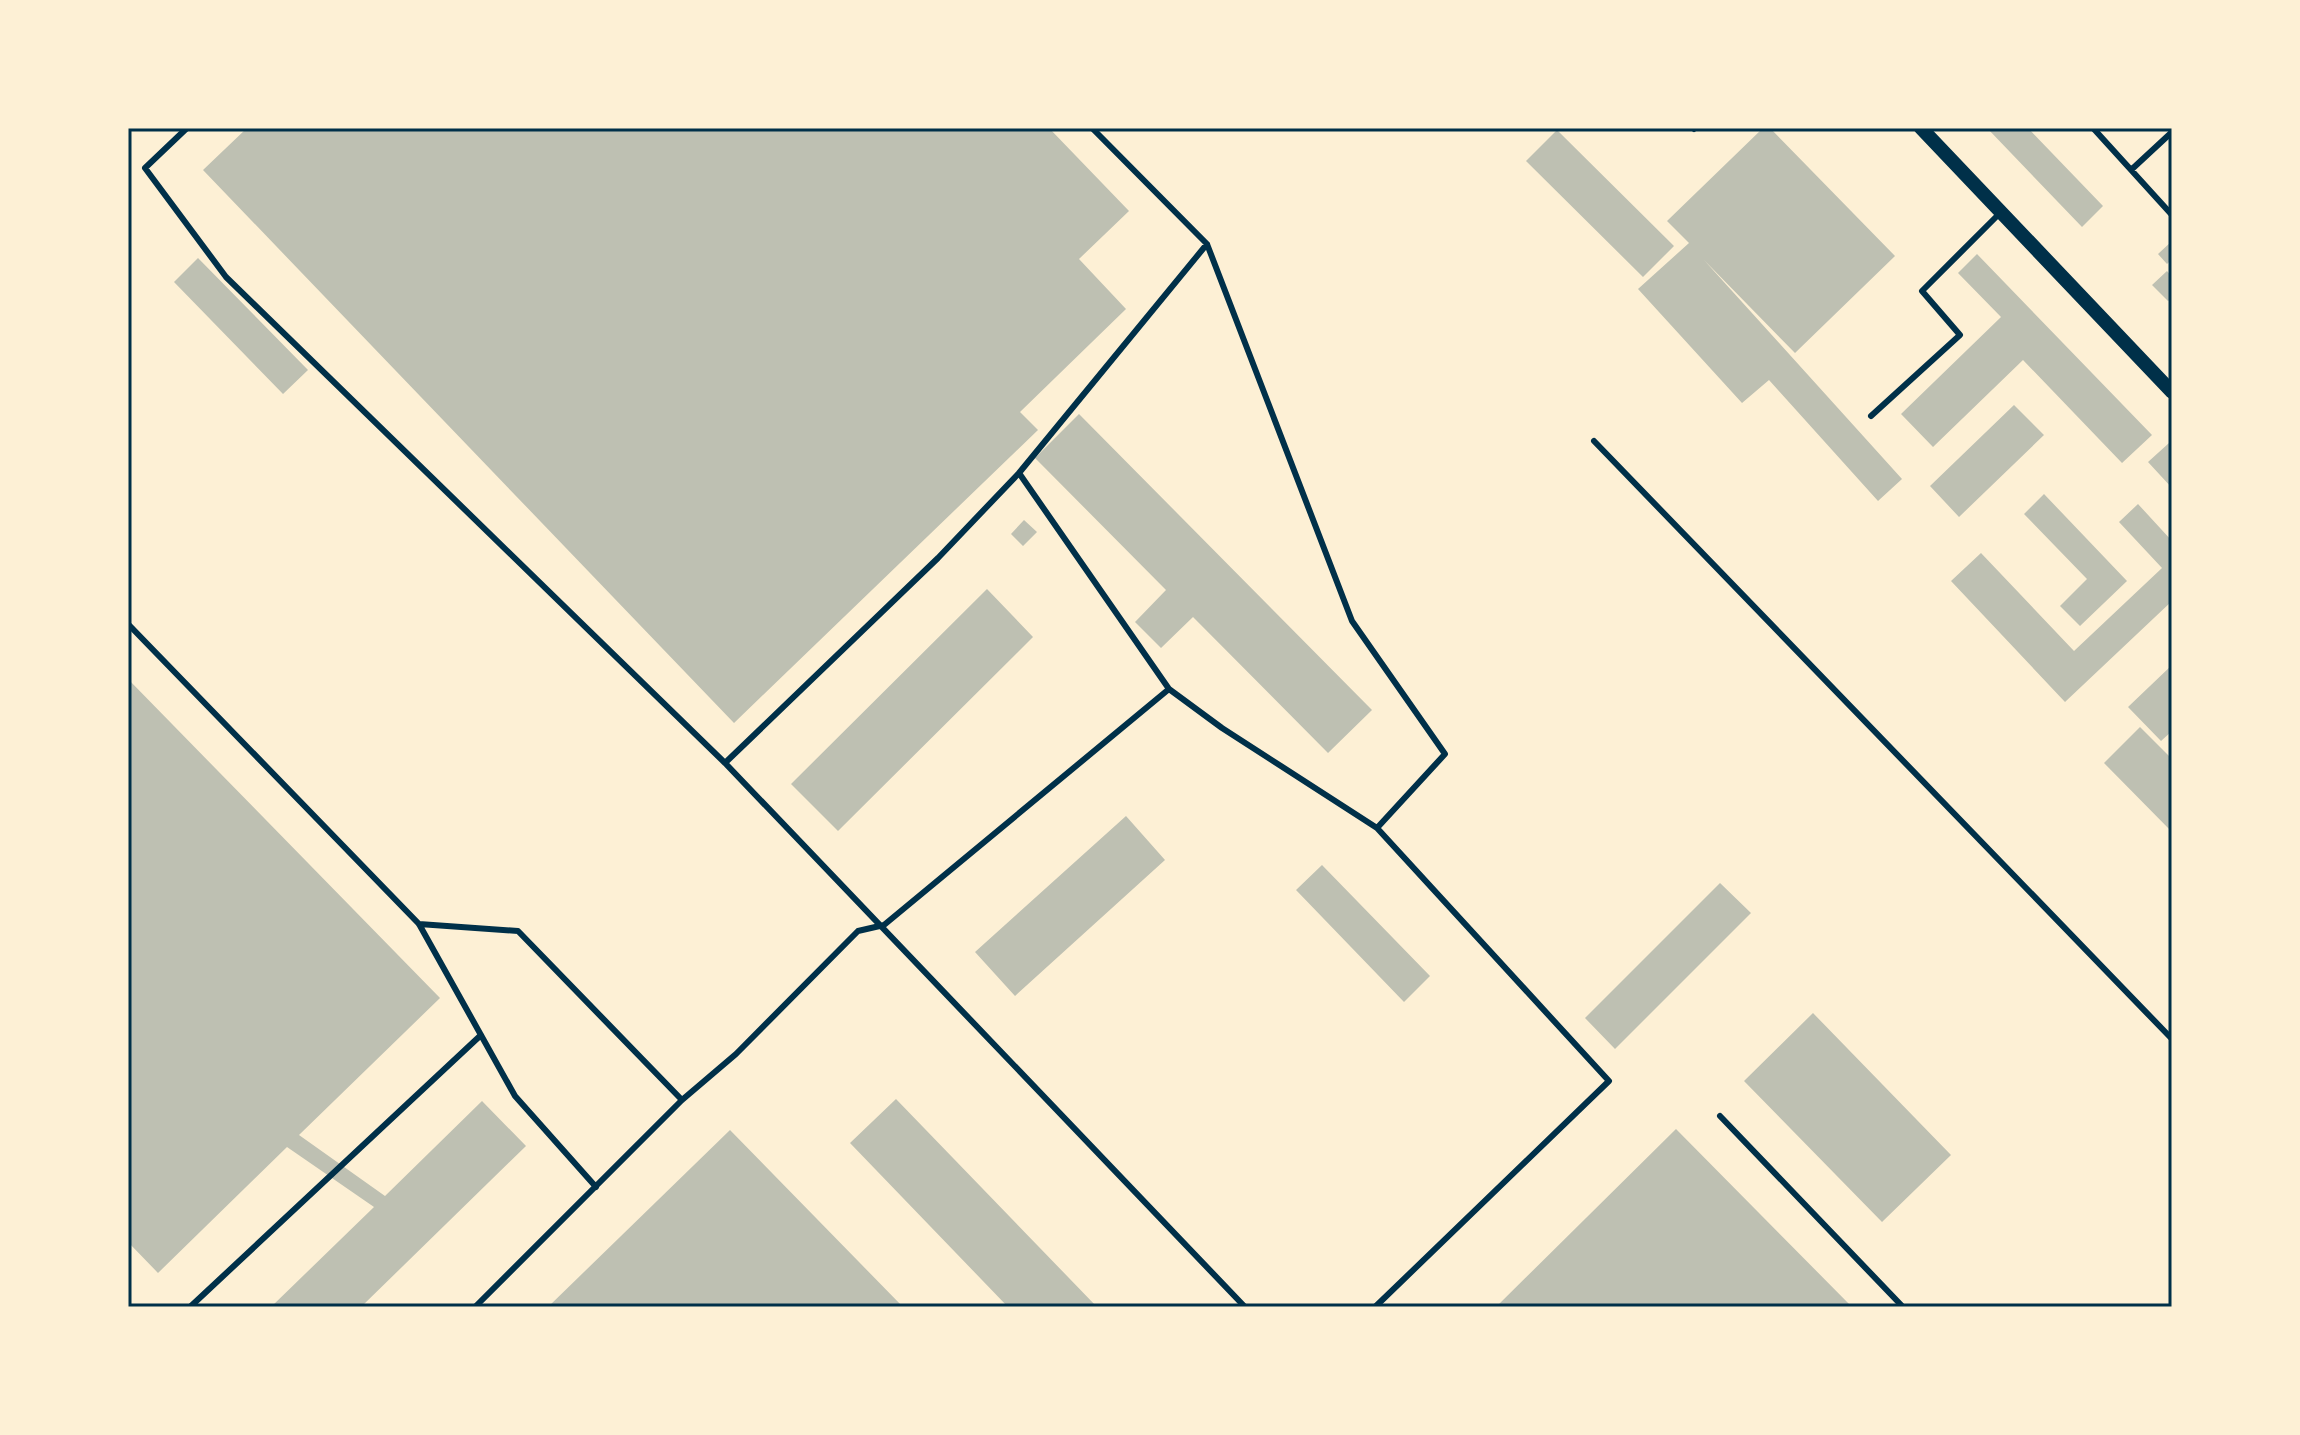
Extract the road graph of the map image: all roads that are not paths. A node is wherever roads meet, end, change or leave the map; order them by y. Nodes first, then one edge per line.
1 (187, 128) edge
2 (1092, 128) edge
3 (1921, 128) edge
4 (2093, 128) edge
5 (2172, 132) edge
6 (2131, 170) junction
7 (2001, 212) junction
8 (2172, 215) edge
9 (1207, 244) junction
10 (2172, 392) edge
11 (1871, 416) dead end
12 (1594, 441) dead end
13 (1019, 473) junction
14 (128, 624) edge
15 (1169, 689) junction
16 (725, 763) junction
17 (1377, 828) junction
18 (419, 924) junction
19 (884, 925) junction
20 (481, 1035) junction
21 (2172, 1039) edge
22 (682, 1100) junction
23 (1720, 1116) dead end
24 (596, 1187) junction
25 (190, 1307) edge
26 (475, 1307) edge
27 (1245, 1307) edge
28 (1375, 1307) edge
29 (1903, 1307) edge

1 - 16 lane
2 - 9 lane
3 - 7 street
4 - 6 lane
5 - 6 lane
6 - 8 lane
7 - 10 street
7 - 11 lane
9 - 13 lane
9 - 17 lane
12 - 21 lane
13 - 15 lane
13 - 16 lane
14 - 18 lane
15 - 17 lane
15 - 19 lane
16 - 19 lane
17 - 28 lane
18 - 20 lane
18 - 22 lane
19 - 22 lane
19 - 27 lane
20 - 24 lane
20 - 25 lane
22 - 24 lane
23 - 29 lane
24 - 26 lane

